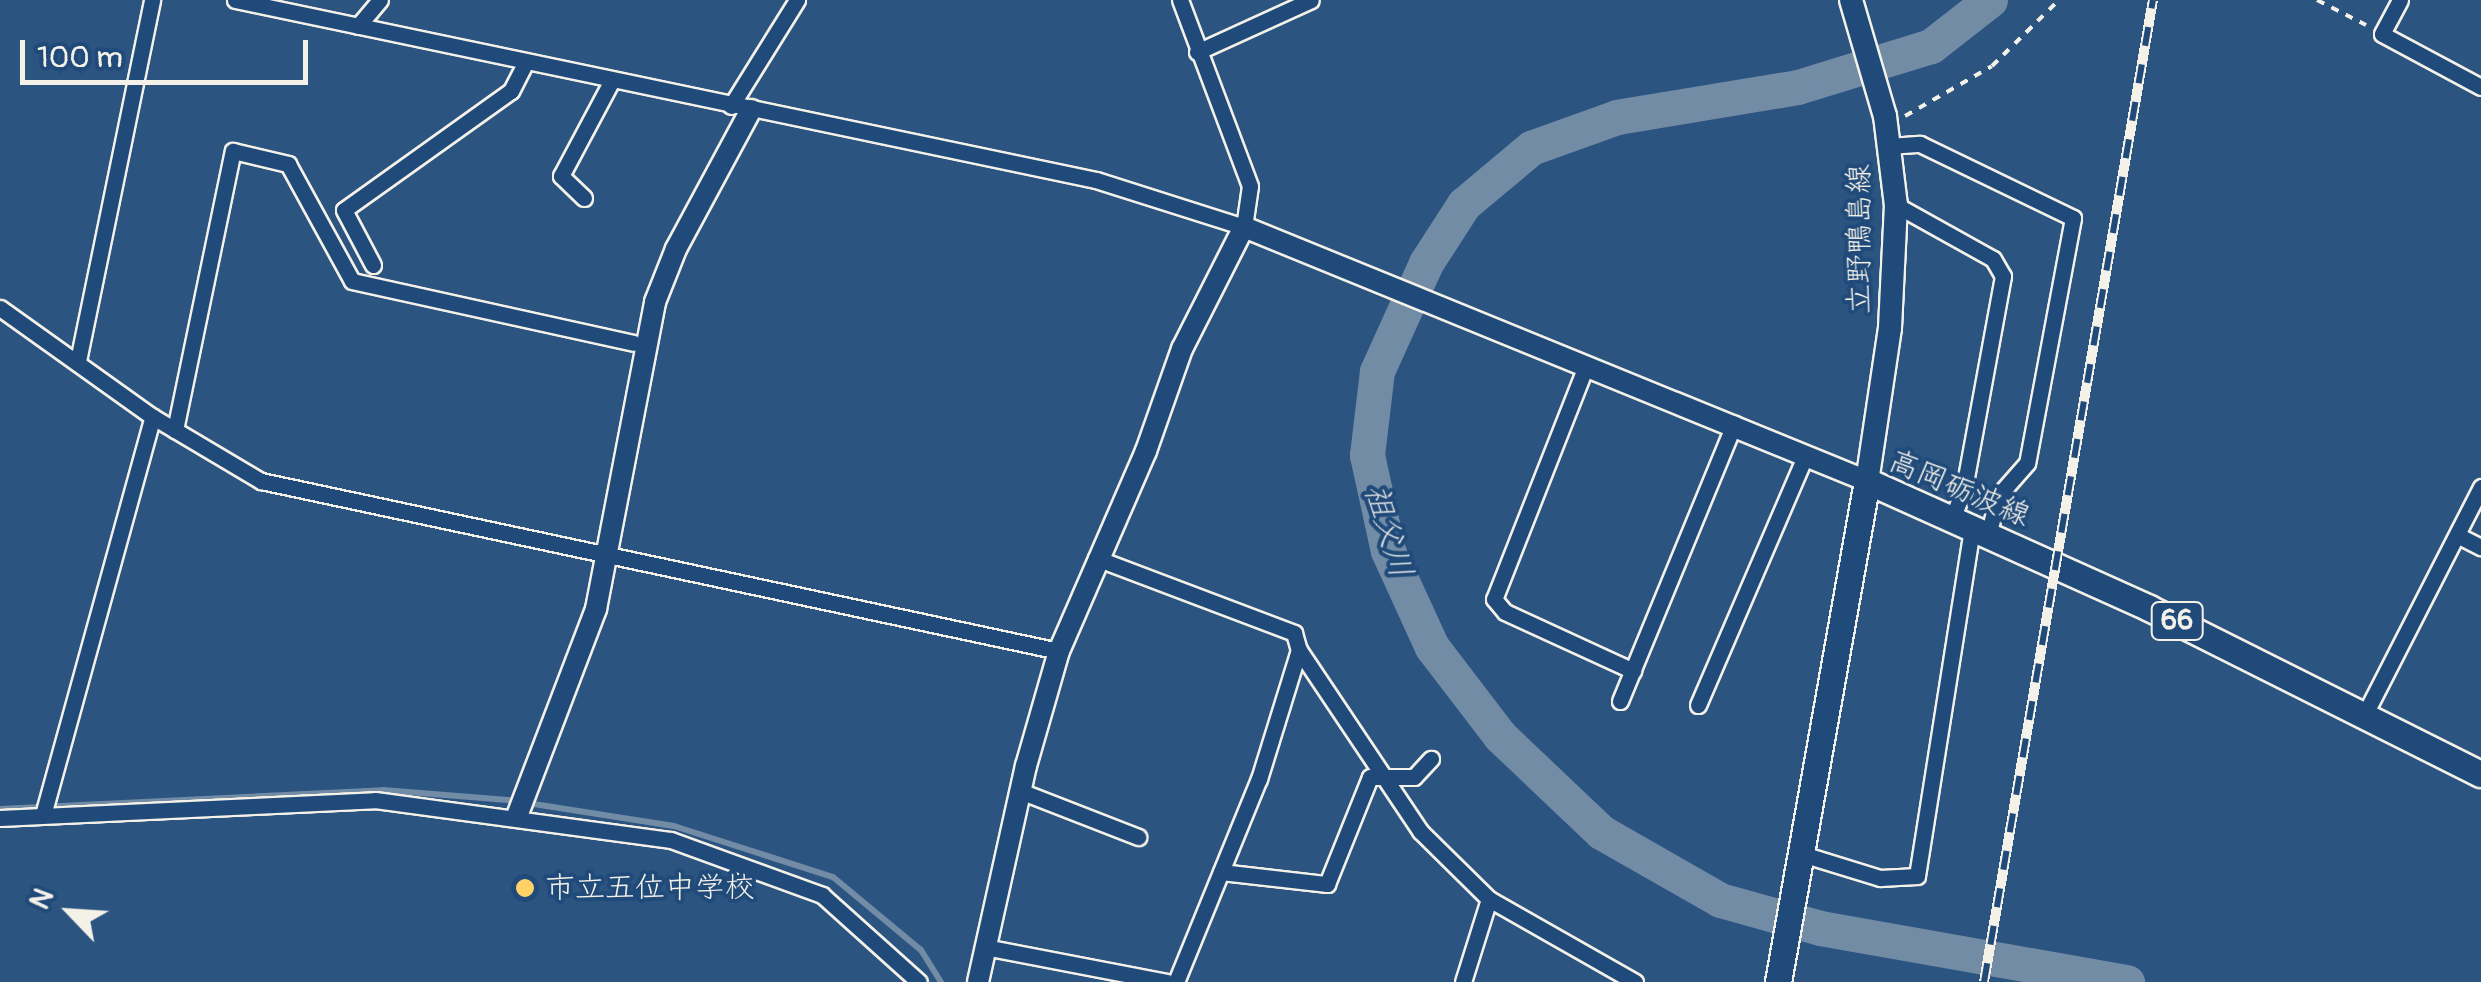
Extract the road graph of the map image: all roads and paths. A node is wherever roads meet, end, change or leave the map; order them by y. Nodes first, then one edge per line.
1 (152, 0) edge
2 (235, 0) edge
3 (380, 0) edge
4 (797, 0) edge
5 (1180, 0) edge
6 (1311, 0) edge
7 (1851, 0) edge
8 (2059, 0) edge
9 (2317, 0) edge
10 (2400, 0) edge
11 (358, 26) junction
12 (2382, 34) junction
13 (1197, 52) junction
14 (526, 62) junction
15 (611, 82) junction
16 (2481, 87) edge
17 (741, 108) junction
18 (1887, 129) junction
19 (584, 198) dead end
20 (1896, 205) junction
21 (1244, 227) junction
22 (373, 264) dead end
23 (0, 308) edge
24 (633, 343) dead end
25 (78, 361) junction
26 (1584, 371) junction
27 (153, 416) junction
28 (1734, 424) junction
29 (175, 430) junction
30 (1806, 454) junction
31 (1867, 481) junction
32 (2481, 488) edge
33 (1971, 528) junction
34 (2457, 535) junction
35 (2481, 547) edge
36 (608, 554) junction
37 (1096, 558) junction
38 (1060, 650) junction
39 (1299, 650) junction
40 (1632, 671) junction
41 (1620, 701) dead end
42 (1698, 704) dead end
43 (2366, 712) junction
44 (1431, 758) dead end
45 (2481, 774) edge
46 (1390, 777) junction
47 (1020, 791) junction
48 (43, 815) junction
49 (517, 816) junction
50 (0, 818) edge
51 (1138, 838) dead end
52 (1802, 854) junction
53 (1221, 872) junction
54 (1489, 899) junction
55 (985, 947) junction
56 (1779, 975) edge
57 (982, 978) edge
58 (919, 982) edge
59 (1167, 982) edge
60 (1176, 982) edge
61 (1464, 982) edge
62 (1634, 982) edge

1 - 25 street
2 - 11 street
3 - 11 street
4 - 17 street
5 - 13 street
6 - 13 street
7 - 18 main road, 立野鴨島線
8 - 18 path
9 - 12 path
10 - 12 street
11 - 14 street
12 - 16 street
13 - 21 street
14 - 15 street
14 - 22 street
15 - 17 street
15 - 19 street
17 - 21 street
17 - 36 street
18 - 20 main road, 立野鴨島線
18 - 33 street
20 - 31 main road, 立野鴨島線
20 - 33 street
21 - 26 street
21 - 37 street
23 - 25 street
24 - 29 street
25 - 27 street
26 - 28 street
26 - 40 street
27 - 29 street
27 - 48 street
28 - 30 street
28 - 40 street
29 - 36 street
30 - 31 street
30 - 42 street
31 - 33 main road, 高岡砺波線 / 66
31 - 52 main road, 高岡砺波線
32 - 34 street
33 - 43 main road, 高岡砺波線 / 66
33 - 52 street
34 - 35 street
34 - 43 street
36 - 38 street
36 - 49 street
37 - 38 street
37 - 39 street
38 - 47 street
39 - 46 street
39 - 53 street
40 - 41 street
43 - 45 main road, 高岡砺波線 / 66
44 - 46 street
46 - 53 street
46 - 54 street
47 - 51 street
47 - 55 street
48 - 49 street
48 - 50 street
49 - 58 street
52 - 56 main road, 高岡砺波線
53 - 60 street
54 - 61 street
54 - 62 street
55 - 57 street
55 - 59 street

